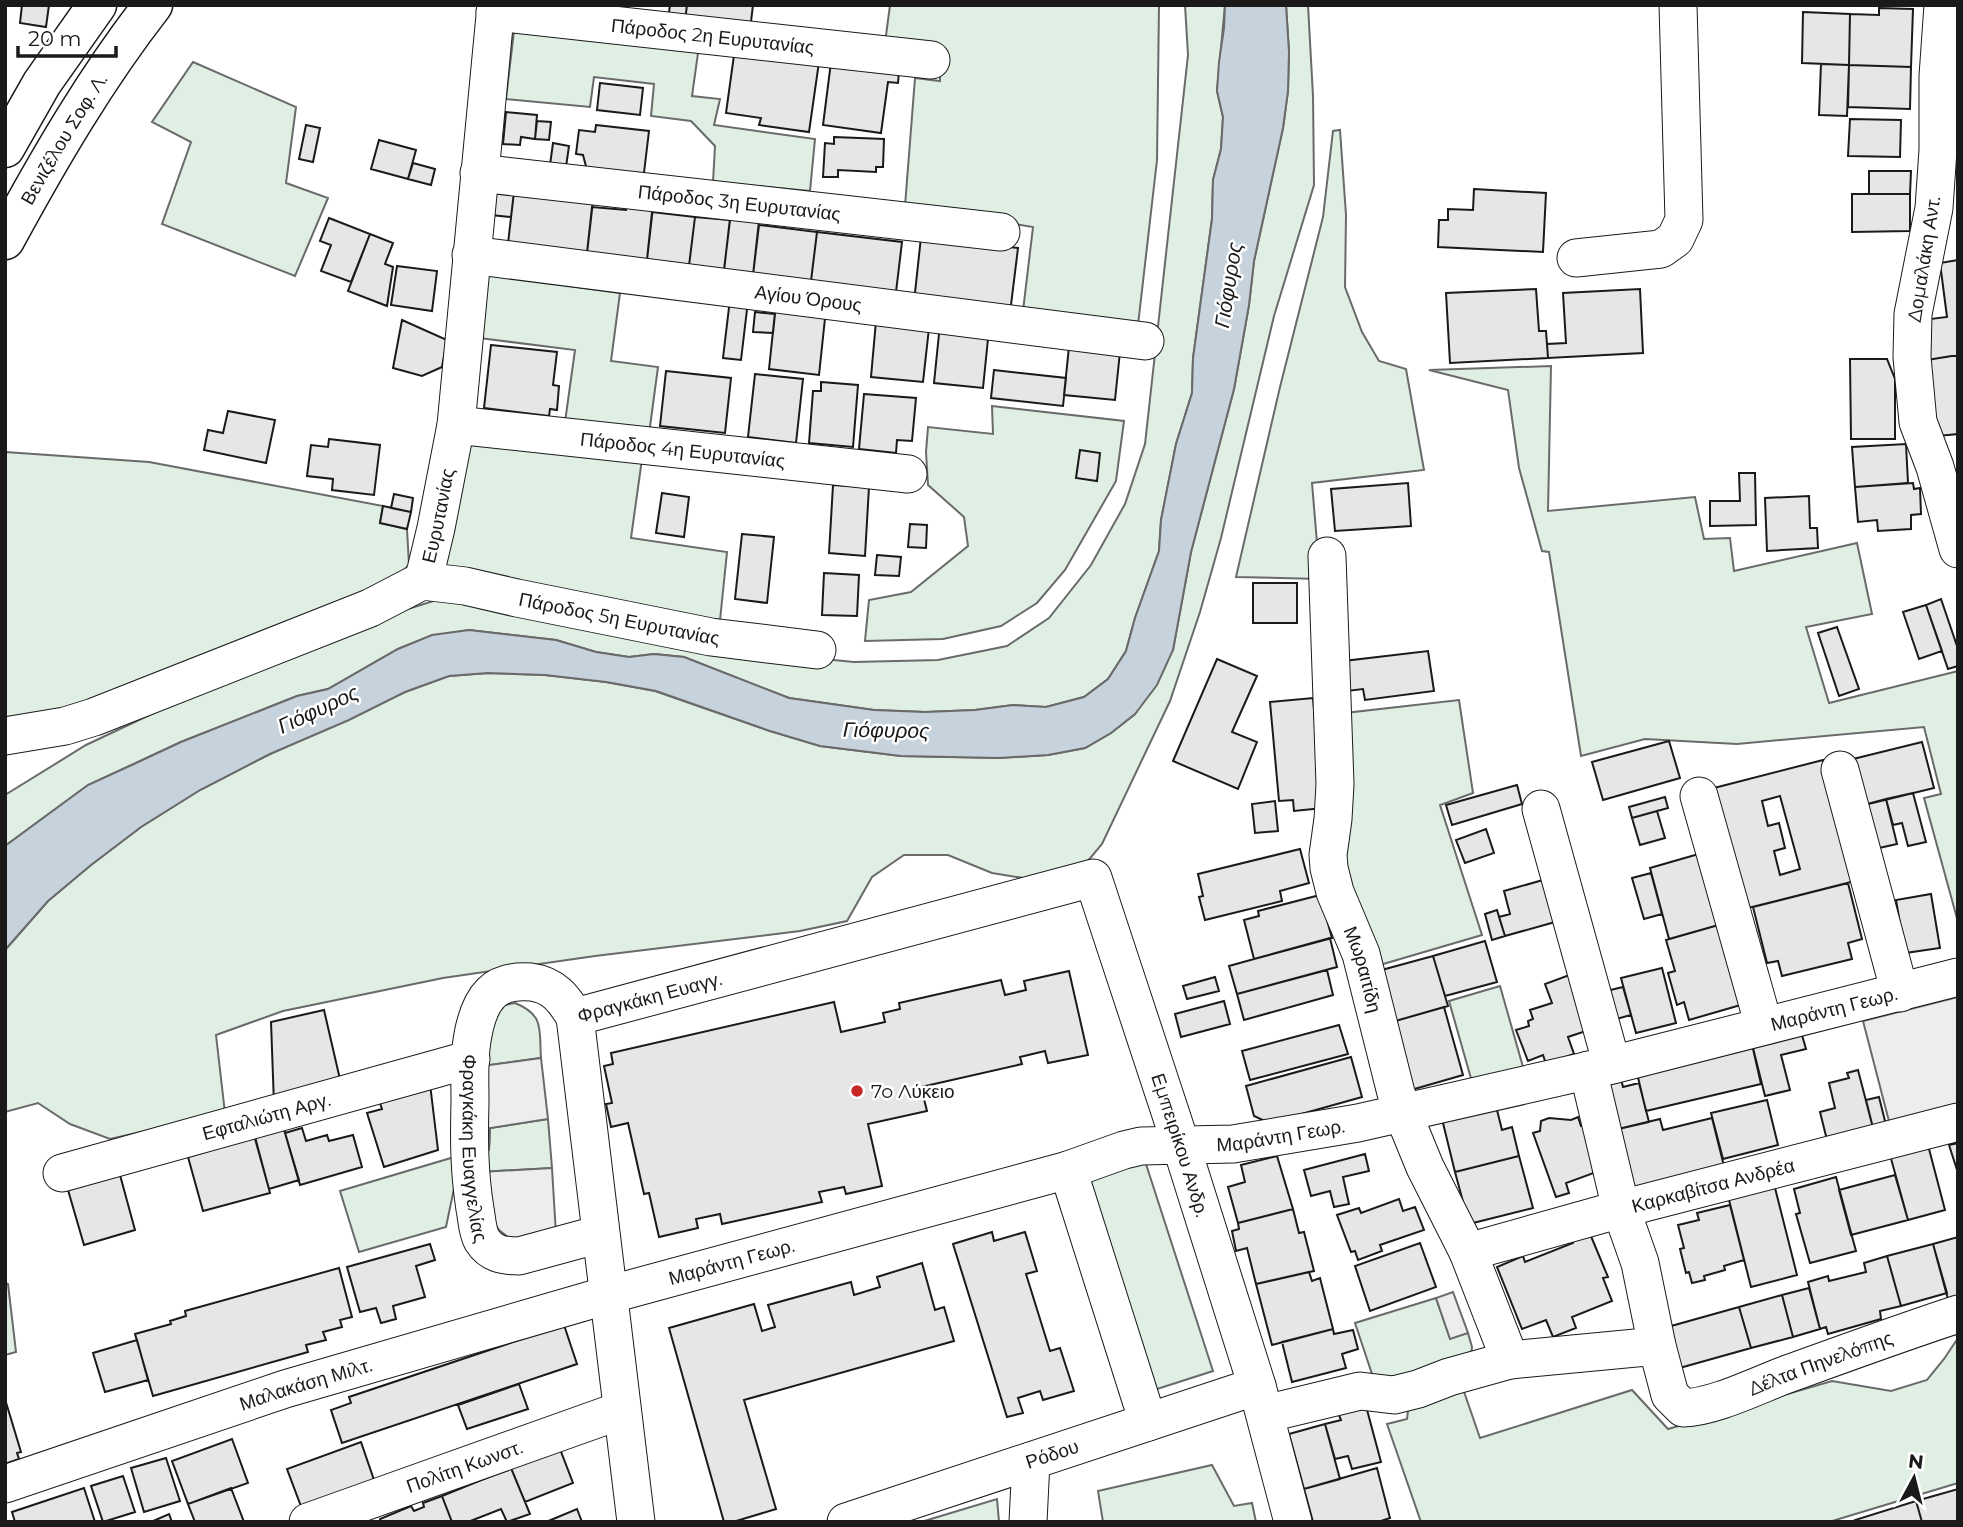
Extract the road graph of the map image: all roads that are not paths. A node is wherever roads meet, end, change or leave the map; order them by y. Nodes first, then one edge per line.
1 (97, 5) edge
2 (153, 5) edge
3 (1678, 5) edge
4 (1943, 5) edge
5 (496, 9) edge
6 (931, 60) dead end
7 (5, 148) edge
8 (479, 173) junction
9 (1001, 232) dead end
10 (5, 240) edge
11 (1943, 243) edge
12 (471, 255) junction
13 (1576, 258) dead end
14 (1146, 341) dead end
15 (456, 425) junction
16 (908, 474) dead end
17 (1958, 549) edge
18 (1327, 556) dead end
19 (422, 581) junction
20 (817, 650) dead end
21 (5, 736) edge
22 (1840, 770) dead end
23 (1699, 796) dead end
24 (1541, 809) dead end
25 (1093, 878) joint
26 (1958, 977) edge
27 (1900, 993) junction
28 (575, 1017) junction
29 (1765, 1026) junction
30 (471, 1059) junction
31 (1600, 1067) junction
32 (1404, 1112) junction
33 (1958, 1122) edge
34 (1181, 1146) junction
35 (1068, 1170) junction
36 (62, 1173) dead end
37 (1621, 1209) junction
38 (600, 1234) junction
39 (1468, 1252) junction
40 (608, 1296) junction
41 (1958, 1314) edge
42 (1657, 1346) junction
43 (1510, 1360) junction
44 (1261, 1400) junction
45 (622, 1410) junction
46 (1148, 1422) junction
47 (1031, 1461) junction
48 (5, 1483) edge
49 (308, 1522) edge
50 (636, 1522) edge
51 (846, 1522) edge
52 (1028, 1522) edge
53 (1293, 1522) edge

1 - 7 main road
2 - 10 main road, Βενιζέλου Σοφ. Λ.
3 - 13 street
4 - 11 street, Δομαλάκη Αντ.
5 - 6 street, Πάροδος 2η Ευρυτανίας
5 - 8 street, Ευρυτανίας
8 - 9 street, Πάροδος 3η Ευρυτανίας
8 - 12 street, Ευρυτανίας
11 - 17 street, Δομαλάκη Αντ.
12 - 14 street, Αγίου Όρους
12 - 15 street, Ευρυτανίας
15 - 16 street, Πάροδος 4η Ευρυτανίας
15 - 19 street, Ευρυτανίας
18 - 32 street, Μωραιτίδη
19 - 20 street, Πάροδος 5η Ευρυτανίας
19 - 21 street, Ευρυτανίας
22 - 27 street
23 - 29 street
24 - 31 street
25 - 28 street, Φραγκάκη Ευαγγ.
25 - 34 street, Εμπειρίκου Ανδρ.
26 - 27 street, Μαράντη Γεωρ.
27 - 29 street, Μαράντη Γεωρ.
28 - 30 street, Φραγκάκη Ευαγγελίας
28 - 38 street, Φραγκάκη Ευαγγ.
29 - 31 street, Μαράντη Γεωρ.
30 - 36 street, Εφταλιώτη Αργ.
30 - 38 street, Φραγκάκη Ευαγγελίας
31 - 32 street, Μαράντη Γεωρ.
31 - 37 street
32 - 34 street, Μαράντη Γεωρ.
32 - 39 street, Μωραιτίδη
33 - 37 street, Καρκαβίτσα Ανδρέα
34 - 35 street, Μαράντη Γεωρ.
34 - 44 street, Εμπειρίκου Ανδρ.
35 - 40 street, Μαράντη Γεωρ.
35 - 46 street
37 - 39 street, Καρκαβίτσα Ανδρέα
37 - 42 street
38 - 40 street, Φραγκάκη Ευαγγ.
39 - 43 street, Μωραιτίδη
40 - 45 street, Φραγκάκη Ευαγγ.
40 - 48 street, Μαλακάση Μιλτ.
41 - 42 street, Δέλτα Πηνελόπης
42 - 43 street
43 - 44 street
44 - 46 street, Ρόδου
44 - 53 street, Εμπειρίκου Ανδρ.
45 - 49 street, Πολίτη Κωνστ.
45 - 50 street, Φραγκάκη Ευαγγ.
46 - 47 street, Ρόδου
47 - 51 street, Ρόδου
47 - 52 street

